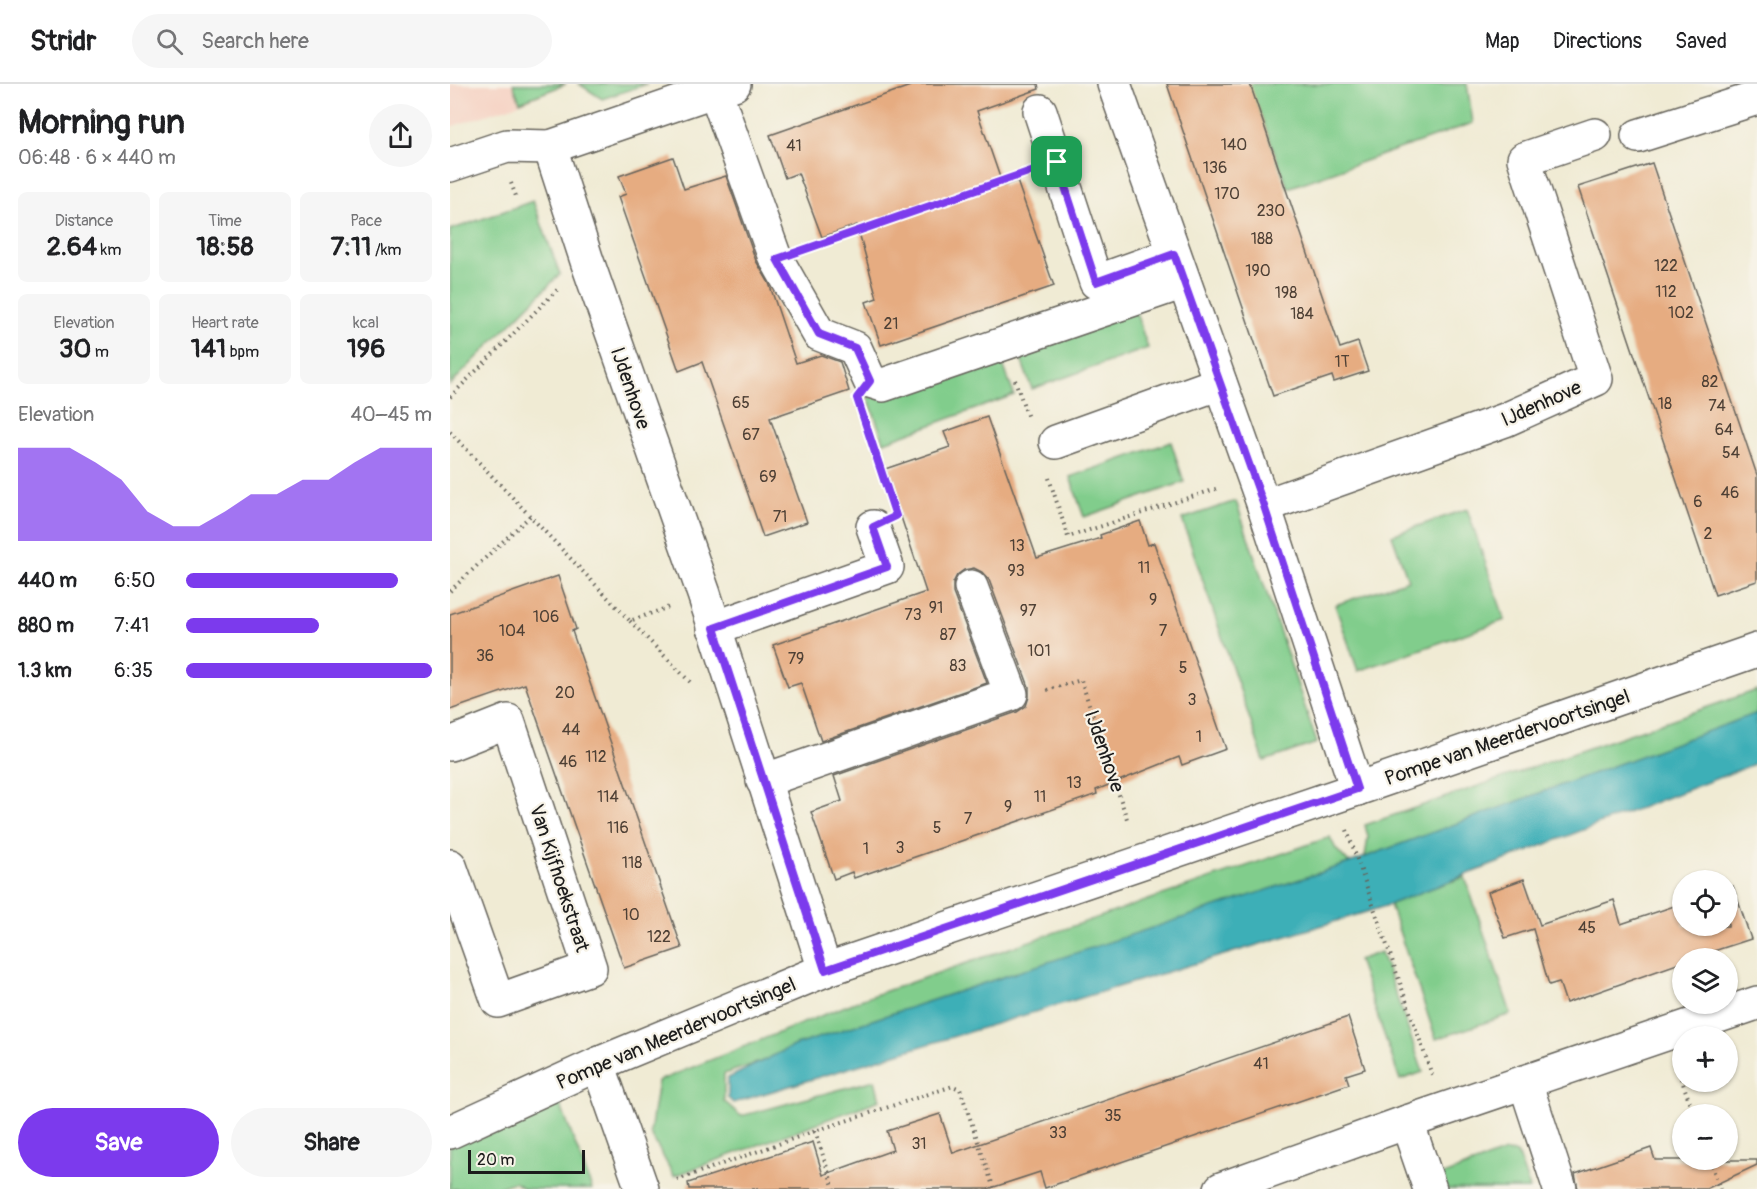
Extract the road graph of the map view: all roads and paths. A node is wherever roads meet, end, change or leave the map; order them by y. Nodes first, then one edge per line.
1 (1114, 84) edge
2 (724, 87) edge
3 (1757, 98) edge
4 (1040, 111) dead end
5 (1595, 135) dead end
6 (1638, 136) dead end
7 (550, 147) junction
8 (1057, 162) junction
9 (450, 165) edge
10 (777, 259) junction
11 (586, 261) junction
12 (1179, 268) junction
13 (1003, 344) junction
14 (870, 381) junction
15 (1220, 383) junction
16 (450, 397) edge
17 (450, 432) edge
18 (1047, 444) junction
19 (1259, 491) junction
20 (530, 516) junction
21 (873, 527) joint
22 (971, 587) dead end
23 (450, 591) edge
24 (704, 594) junction
25 (714, 628) junction
26 (1757, 650) edge
27 (1081, 680) dead end
28 (450, 744) edge
29 (763, 781) junction
30 (1357, 789) junction
31 (1128, 822) dead end
32 (1352, 846) dead end
33 (450, 866) edge
34 (825, 970) junction
35 (1757, 1003) edge
36 (1666, 1034) junction
37 (598, 1064) junction
38 (1525, 1082) junction
39 (1690, 1104) edge
40 (1444, 1110) junction
41 (1407, 1122) junction
42 (814, 1131) junction
43 (450, 1132) edge
44 (1713, 1170) edge
45 (657, 1185) edge
46 (834, 1189) edge
47 (994, 1189) edge
48 (1221, 1189) edge
49 (1430, 1189) edge
50 (1560, 1189) edge
51 (1720, 1189) edge

1 - 12 street
2 - 7 street
2 - 10 street
3 - 6 street
4 - 8 street
5 - 19 street, IJdenhove
7 - 9 street
7 - 11 street, IJdenhove
8 - 10 path
8 - 12 street
10 - 14 street
11 - 16 path
11 - 24 street, IJdenhove
12 - 13 street
12 - 15 street
13 - 14 street
13 - 18 path
14 - 21 path
15 - 18 street
15 - 19 street
17 - 20 path
18 - 19 path
19 - 30 street
20 - 23 path
20 - 24 path
21 - 25 street
22 - 29 street
24 - 25 street, IJdenhove
25 - 29 street, IJdenhove
26 - 30 street, Pompe van Meerdervoortsingel
27 - 31 path, IJdenhove
28 - 33 street, Van Kijfhoekstraat
29 - 34 street, IJdenhove
30 - 34 street, Pompe van Meerdervoortsingel
32 - 40 path
34 - 37 street, Pompe van Meerdervoortsingel
35 - 36 street
36 - 38 street
36 - 39 path
37 - 43 street, Pompe van Meerdervoortsingel
37 - 45 street
38 - 40 street
38 - 50 street
40 - 41 street
41 - 48 street
41 - 49 street
42 - 45 path
42 - 46 path
42 - 47 path
44 - 51 path

